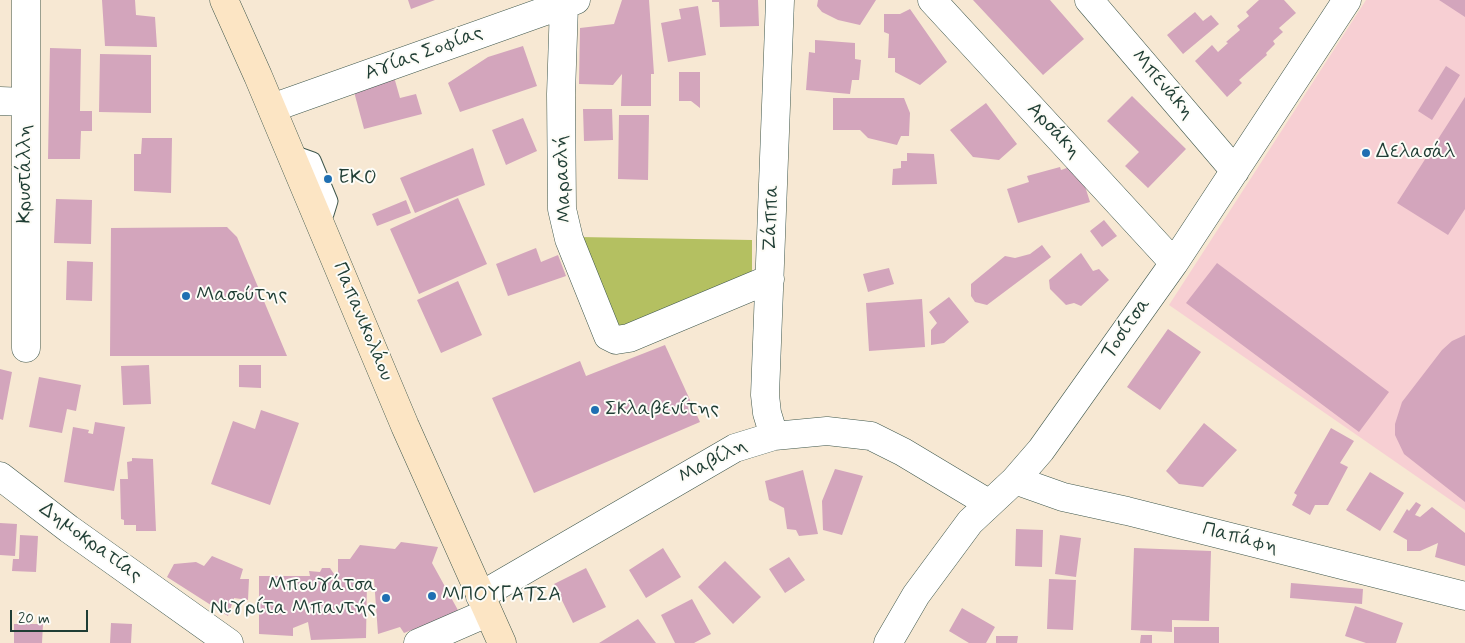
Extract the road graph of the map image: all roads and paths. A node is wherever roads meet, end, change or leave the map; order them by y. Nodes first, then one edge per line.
1 (26, 0) edge
2 (224, 0) edge
3 (780, 0) edge
4 (932, 0) edge
5 (1089, 0) edge
6 (1347, 0) edge
7 (570, 2) edge
8 (13, 102) edge
9 (272, 108) junction
10 (299, 154) dead end
11 (1235, 171) junction
12 (326, 214) dead end
13 (1174, 263) junction
14 (770, 279) junction
15 (26, 348) dead end
16 (774, 436) junction
17 (0, 476) edge
18 (1015, 480) junction
19 (988, 503) junction
20 (1465, 596) edge
21 (484, 604) junction
22 (229, 643) edge
23 (418, 643) edge
24 (502, 643) edge
25 (888, 643) edge

1 - 8 street, Κρυστάλλη
2 - 9 main road, Παπανικολάου
3 - 14 street, Ζάππα
4 - 13 street, Αρσάκη
5 - 11 street, Μπενάκη
6 - 11 street, Τοσίτσα
7 - 9 street, Αγίας Σοφίας
7 - 14 street, Μαρασλή
8 - 15 street, Κρυστάλλη
9 - 21 main road, Παπανικολάου
10 - 12 lane
11 - 13 street, Τοσίτσα
13 - 18 street, Τοσίτσα
14 - 16 street, Ζάππα
16 - 19 street, Μαβίλη
16 - 21 street, Μαβίλη
17 - 22 street, Δημοκρατίας
18 - 19 street, Τοσίτσα
18 - 20 street, Παπάφη
19 - 25 street, Τοσίτσα
21 - 23 street
21 - 24 main road, Παπανικολάου

